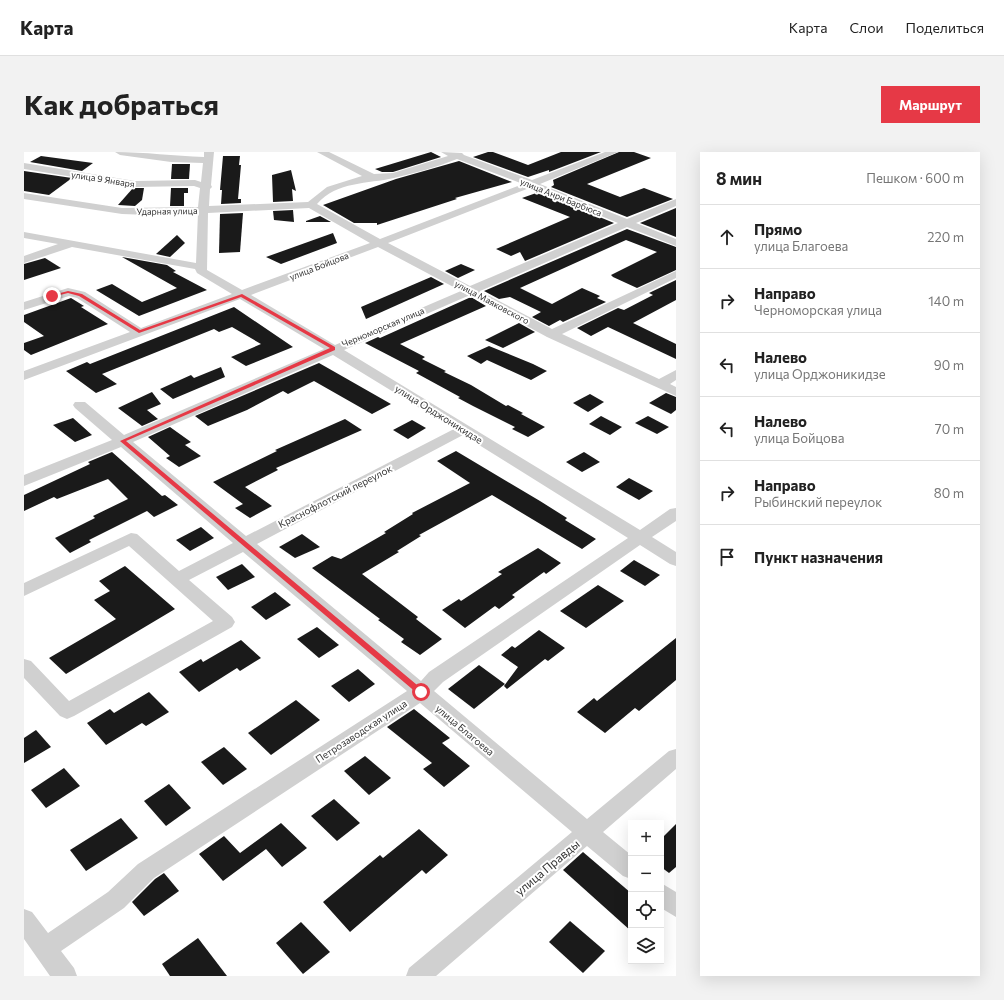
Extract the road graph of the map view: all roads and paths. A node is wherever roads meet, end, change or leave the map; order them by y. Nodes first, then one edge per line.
1 (120, 152) edge
2 (322, 152) edge
3 (466, 152) edge
4 (613, 152) edge
5 (451, 154) edge
6 (209, 156) edge
7 (24, 166) edge
8 (372, 177) junction
9 (530, 183) junction
10 (206, 187) junction
11 (24, 196) edge
12 (676, 202) edge
13 (311, 205) junction
14 (203, 210) junction
15 (626, 223) junction
16 (24, 235) edge
17 (676, 242) edge
18 (72, 243) junction
19 (378, 244) junction
20 (24, 260) edge
21 (201, 269) junction
22 (676, 274) edge
23 (469, 290) junction
24 (242, 296) junction
25 (24, 306) edge
26 (139, 332) junction
27 (552, 334) junction
28 (333, 348) junction
29 (676, 374) edge
30 (24, 376) edge
31 (660, 384) junction
32 (676, 392) edge
33 (80, 405) dead end
34 (458, 433) dead end
35 (122, 441) junction
36 (24, 481) edge
37 (676, 513) edge
38 (640, 538) junction
39 (244, 543) junction
40 (676, 560) edge
41 (177, 580) junction
42 (24, 590) edge
43 (24, 666) edge
44 (421, 692) junction
45 (676, 758) edge
46 (587, 833) junction
47 (628, 867) edge
48 (664, 896) edge
49 (676, 906) edge
50 (24, 920) edge
51 (45, 948) junction
52 (64, 976) edge
53 (418, 976) edge

1 - 6 street
2 - 8 street
3 - 5 street
4 - 9 street, улица Бойцова
5 - 8 street
5 - 9 street, улица Анри Барбюса
6 - 10 street
7 - 10 street, улица 9 Января
8 - 13 street
9 - 15 street, улица Анри Барбюса
9 - 19 street, улица Бойцова
10 - 14 street
11 - 14 street, Ударная улица
12 - 15 street, Черноморская улица
13 - 14 street, Ударная улица
13 - 19 street, улица Маяковского
14 - 21 street
15 - 17 street, улица Анри Барбюса
15 - 23 street, Черноморская улица
16 - 18 street, улица Орджоникидзе
18 - 20 street
18 - 21 street, улица Орджоникидзе
19 - 23 street, улица Маяковского
19 - 24 street, улица Бойцова
21 - 24 street, улица Орджоникидзе
22 - 27 street
23 - 27 street, улица Маяковского
23 - 28 street, Черноморская улица
24 - 26 street, улица Бойцова
24 - 28 street, улица Орджоникидзе
25 - 26 street
26 - 30 street, улица Бойцова
27 - 31 street, улица Маяковского
28 - 35 street, Черноморская улица
28 - 38 street, улица Орджоникидзе
29 - 31 street
31 - 32 street, улица Маяковского
33 - 35 street, улица Благоева
34 - 39 street, Краснофлотский переулок
35 - 36 street, Черноморская улица
35 - 39 street, улица Благоева
37 - 38 street, Петрозаводская улица
38 - 40 street, улица Орджоникидзе
38 - 44 street, Петрозаводская улица
39 - 41 street, Краснофлотский переулок
39 - 44 street, улица Благоева
41 - 42 street
41 - 43 street
44 - 46 street, улица Благоева
44 - 51 street, Петрозаводская улица
45 - 46 street, улица Правды
46 - 47 street, улица Благоева
46 - 53 street, улица Правды
48 - 49 street
50 - 51 street
51 - 52 street

